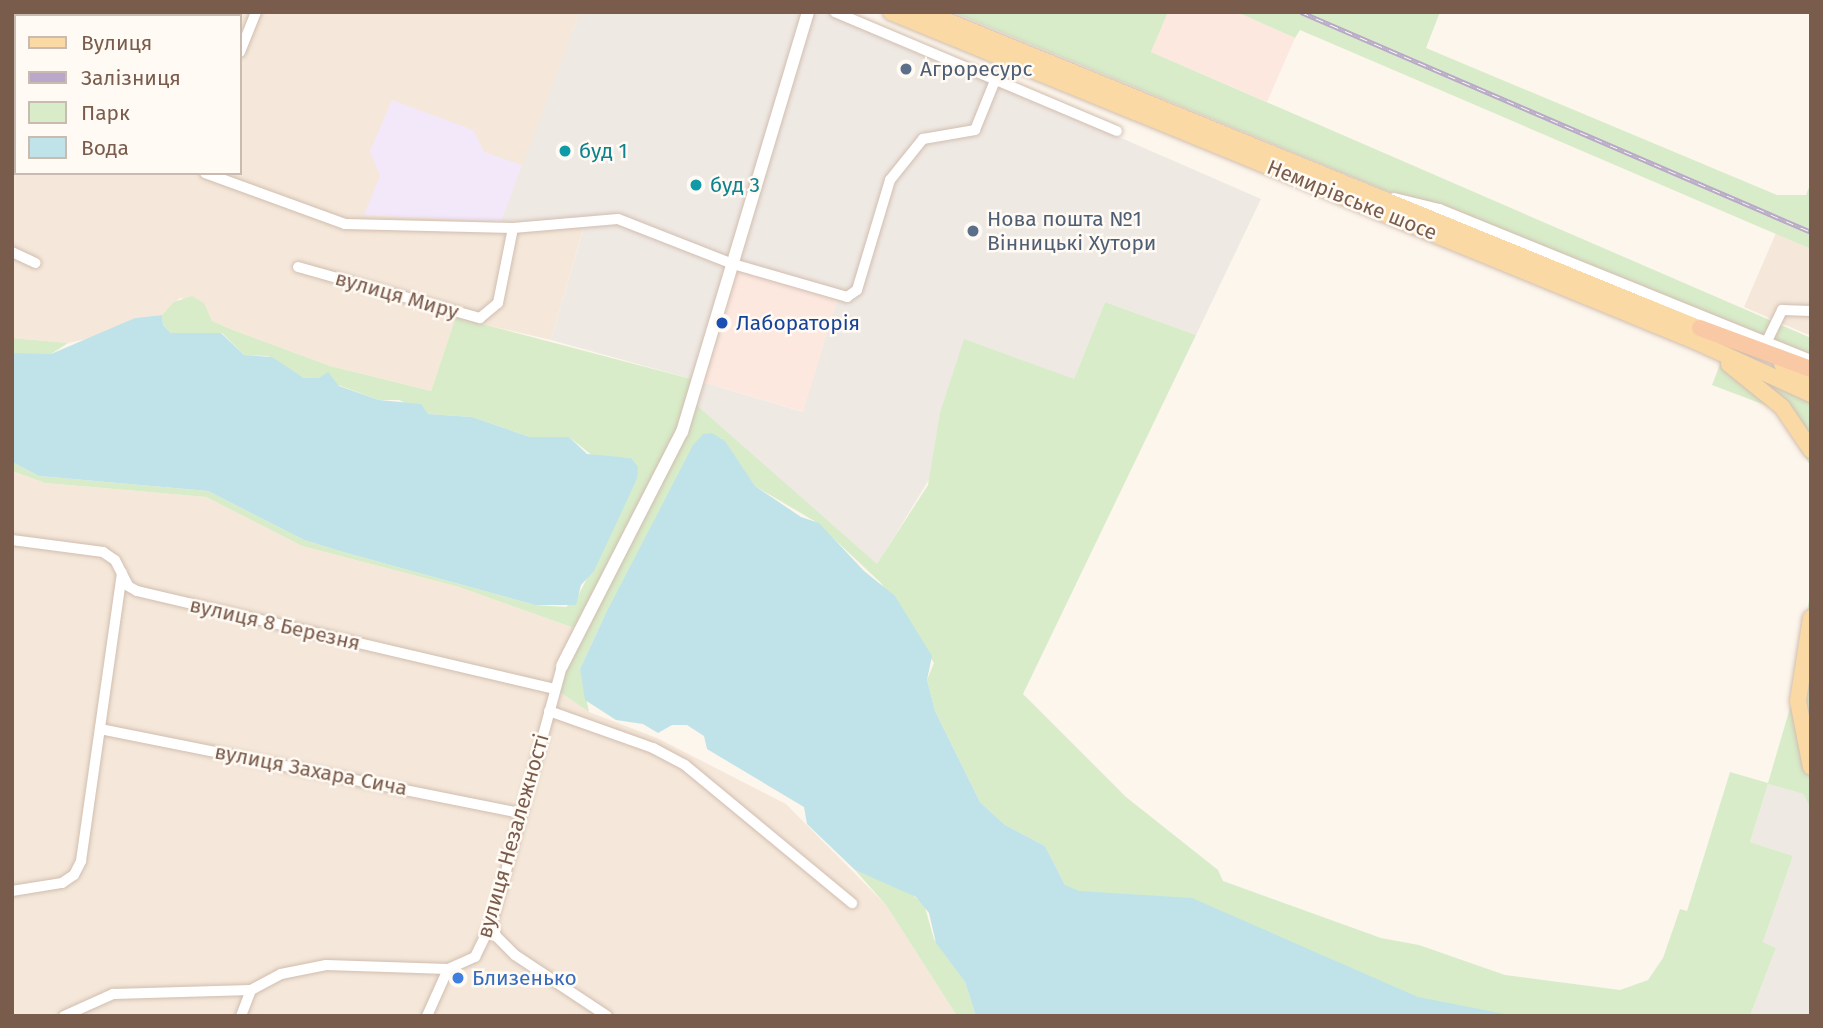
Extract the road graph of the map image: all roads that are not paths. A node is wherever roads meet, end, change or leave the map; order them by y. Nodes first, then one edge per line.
1 (256, 12) edge
2 (808, 12) edge
3 (835, 12) edge
4 (891, 12) edge
5 (925, 12) edge
6 (242, 47) edge
7 (996, 78) junction
8 (1117, 131) dead end
9 (210, 175) edge
10 (1370, 195) junction
11 (513, 228) junction
12 (12, 252) edge
13 (36, 263) dead end
14 (733, 264) junction
15 (298, 267) dead end
16 (1811, 311) edge
17 (1697, 335) junction
18 (1766, 343) junction
19 (1811, 360) edge
20 (1811, 369) edge
21 (1811, 379) edge
22 (1811, 394) edge
23 (1811, 450) edge
24 (12, 540) edge
25 (122, 573) junction
26 (1811, 618) edge
27 (562, 666) joint
28 (555, 689) junction
29 (549, 711) junction
30 (100, 729) junction
31 (1811, 767) edge
32 (522, 813) junction
33 (12, 891) edge
34 (852, 903) dead end
35 (492, 922) junction
36 (448, 969) junction
37 (251, 990) junction
38 (64, 1016) edge
39 (241, 1016) edge
40 (427, 1016) edge
41 (607, 1016) edge

1 - 6 street
2 - 14 street
3 - 7 street
4 - 17 main road, Немирівське шосе
5 - 10 main road, Немирівське шосе
7 - 8 street
7 - 14 street
9 - 11 street
10 - 17 main road, Немирівське шосе
10 - 18 street
11 - 14 street
11 - 15 street, вулиця Миру
12 - 13 street
14 - 27 street
16 - 18 street
17 - 20 highway
17 - 21 main road, Немирівське шосе
17 - 22 main road, Немирівське шосе
17 - 23 main road
18 - 19 street
24 - 25 street, вулиця 8 Березня
25 - 28 street, вулиця 8 Березня
25 - 30 street
26 - 31 main road
27 - 28 street, вулиця Незалежності
28 - 29 street, вулиця Незалежності
29 - 32 street, вулиця Незалежності
29 - 34 street
30 - 32 street, вулиця Захара Сича
30 - 33 street
32 - 35 street, вулиця Незалежності
35 - 36 street, вулиця Незалежності
35 - 41 street
36 - 37 street
36 - 40 street
37 - 38 street
37 - 39 street

